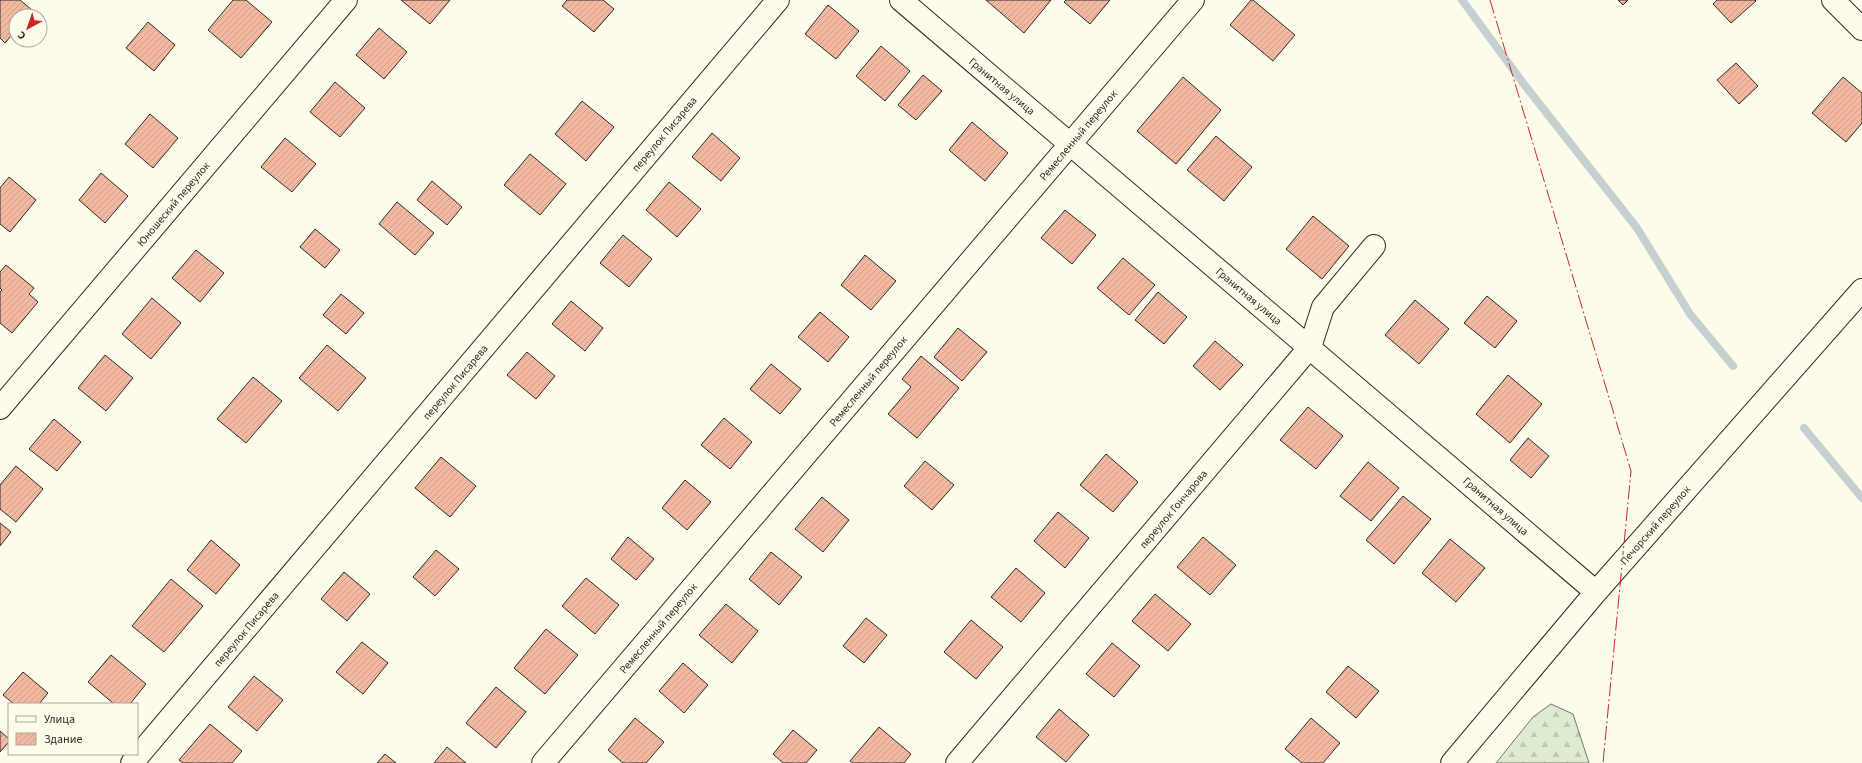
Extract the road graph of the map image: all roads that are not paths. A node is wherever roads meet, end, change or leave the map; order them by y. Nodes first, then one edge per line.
1 (346, 0) edge
2 (778, 0) edge
3 (901, 0) edge
4 (1193, 0) edge
5 (1833, 0) edge
6 (1862, 29) edge
7 (1070, 144) junction
8 (1374, 246) dead end
9 (1862, 290) edge
10 (1310, 347) junction
11 (0, 408) edge
12 (1596, 592) junction
13 (132, 763) edge
14 (543, 763) edge
15 (957, 763) edge
16 (1452, 763) edge

1 - 11 street, Юношеский переулок
2 - 13 street, переулок Писарева
3 - 7 street, Гранитная улица
4 - 7 street, Ремесленный переулок
5 - 6 street
7 - 10 street, Гранитная улица
7 - 14 street, Ремесленный переулок
8 - 10 street, переулок Гончарова
9 - 12 street, Печорский переулок
10 - 12 street, Гранитная улица
10 - 15 street, переулок Гончарова
12 - 16 street, Печорский переулок

